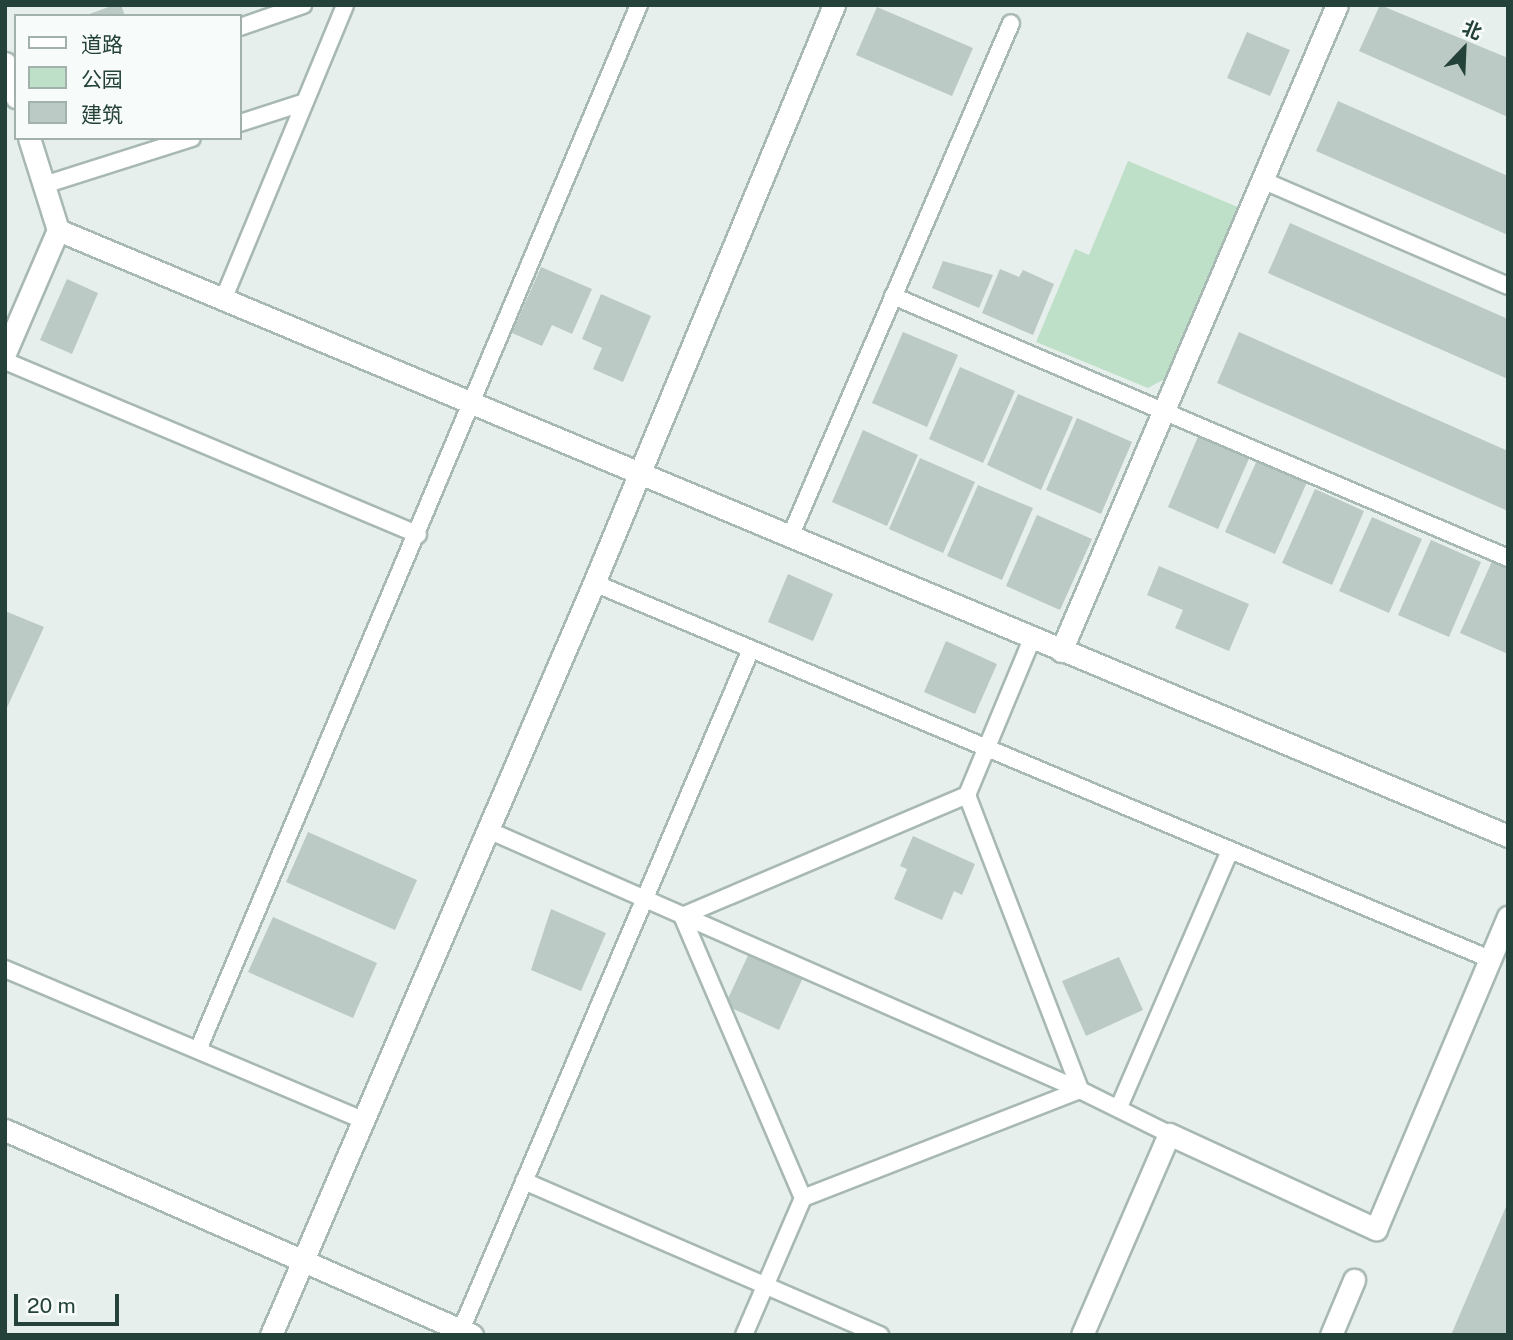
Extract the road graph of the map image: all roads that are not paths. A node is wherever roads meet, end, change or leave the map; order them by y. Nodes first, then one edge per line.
1 (303, 5) edge
2 (345, 5) edge
3 (639, 5) edge
4 (834, 5) edge
5 (1337, 5) edge
6 (1011, 23) dead end
7 (242, 26) edge
8 (5, 63) edge
9 (14, 91) edge
10 (305, 102) junction
11 (242, 122) edge
12 (30, 140) edge
13 (186, 140) edge
14 (1262, 180) junction
15 (44, 185) junction
16 (58, 230) junction
17 (1508, 286) edge
18 (892, 296) junction
19 (223, 300) junction
20 (7, 343) edge
21 (5, 361) edge
22 (473, 405) junction
23 (1163, 411) junction
24 (640, 474) junction
25 (418, 535) junction
26 (790, 537) junction
27 (1508, 558) edge
28 (594, 583) junction
29 (1032, 639) junction
30 (751, 649) junction
31 (1061, 651) junction
32 (987, 746) junction
33 (967, 795) junction
34 (488, 830) junction
35 (1508, 836) edge
36 (1230, 850) junction
37 (645, 898) junction
38 (682, 916) junction
39 (1508, 918) edge
40 (1490, 959) junction
41 (5, 969) edge
42 (198, 1050) junction
43 (1080, 1090) junction
44 (1119, 1107) junction
45 (363, 1120) junction
46 (5, 1130) edge
47 (1170, 1134) junction
48 (524, 1181) junction
49 (803, 1198) junction
50 (302, 1262) junction
51 (1354, 1280) dead end
52 (765, 1285) junction
53 (466, 1332) edge
54 (271, 1335) edge
55 (744, 1335) edge
56 (880, 1335) edge
57 (1082, 1335) edge
58 (1331, 1335) edge

1 - 7 lane
2 - 10 lane
3 - 22 lane
4 - 24 street
5 - 14 street
6 - 18 lane
8 - 9 street
10 - 11 lane
10 - 19 lane
12 - 15 street
13 - 15 lane
14 - 17 lane
14 - 23 street
15 - 16 street
16 - 19 street
16 - 20 street
18 - 23 lane
18 - 26 lane
19 - 22 street
21 - 25 lane
22 - 24 street
22 - 25 lane
23 - 27 lane
23 - 31 street
24 - 26 street
24 - 28 street
25 - 42 lane
26 - 29 street
28 - 30 lane
28 - 34 street
29 - 31 street
29 - 32 lane
30 - 32 lane
30 - 37 lane
31 - 35 street
32 - 33 lane
32 - 36 lane
33 - 38 lane
33 - 43 lane
34 - 37 lane
34 - 45 street
36 - 40 lane
36 - 44 lane
37 - 38 lane
37 - 48 lane
38 - 43 lane
38 - 49 lane
39 - 40 street
40 - 47 street
41 - 42 lane
42 - 45 lane
43 - 44 lane
43 - 49 lane
44 - 47 lane
45 - 50 street
46 - 50 street
47 - 57 street
48 - 52 lane
48 - 53 lane
49 - 52 lane
50 - 53 street
50 - 54 street
51 - 58 street
52 - 55 lane
52 - 56 lane

